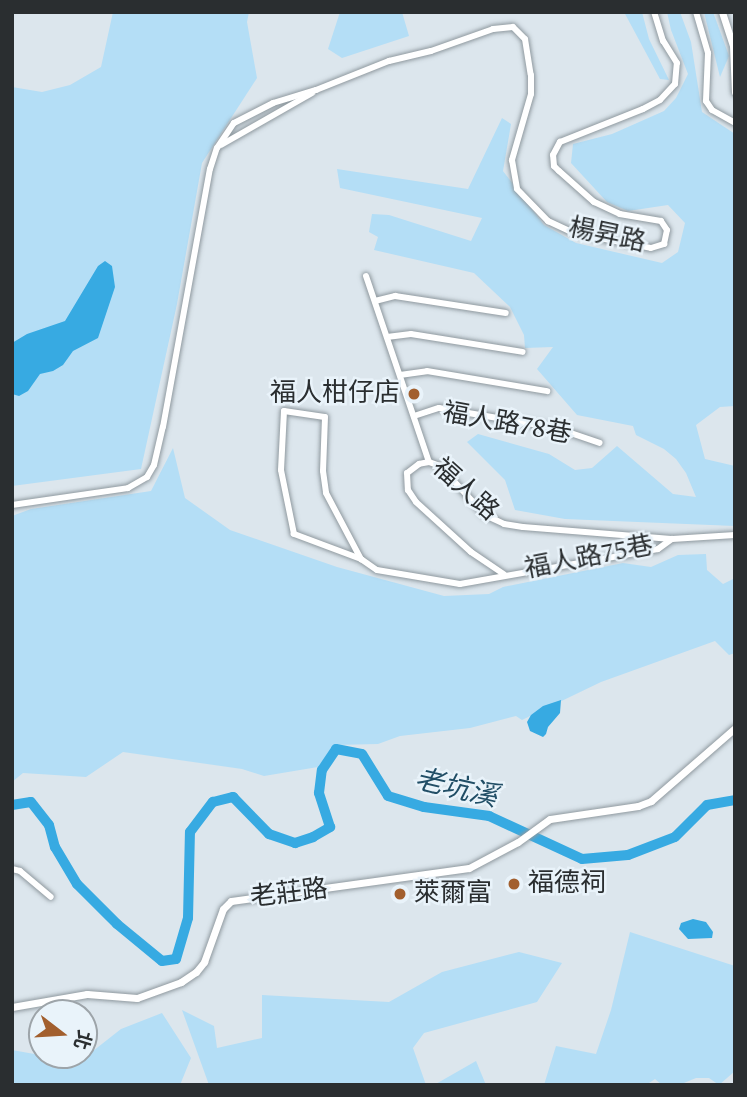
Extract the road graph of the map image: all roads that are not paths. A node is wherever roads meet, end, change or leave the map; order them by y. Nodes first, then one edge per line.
1 (654, 12) edge
2 (696, 12) edge
3 (722, 12) edge
4 (734, 55) edge
5 (316, 90) junction
6 (735, 92) edge
7 (735, 122) edge
8 (217, 148) junction
9 (366, 276) dead end
10 (375, 301) junction
11 (506, 313) dead end
12 (387, 337) junction
13 (523, 352) dead end
14 (400, 375) junction
15 (547, 391) dead end
16 (414, 416) junction
17 (600, 443) dead end
18 (429, 462) junction
19 (12, 505) edge
20 (735, 535) edge
21 (671, 539) junction
22 (361, 559) junction
23 (504, 574) junction
24 (735, 728) edge
25 (12, 869) edge
26 (51, 897) dead end
27 (12, 1007) edge

1 - 5 street, 楊昇路
2 - 7 street
3 - 4 street
4 - 6 street
5 - 8 street
5 - 8 street
8 - 19 street
9 - 10 street, 福人路
10 - 11 street
10 - 12 street, 福人路
12 - 13 street
12 - 14 street, 福人路
14 - 15 street
14 - 16 street, 福人路
16 - 17 street, 福人路78巷
16 - 18 street, 福人路
18 - 21 street, 福人路
18 - 23 street, 福人路75巷
20 - 21 street, 福人路
21 - 23 street, 福人路75巷
22 - 22 street, 福人路75巷
22 - 23 street, 福人路75巷
24 - 27 street, 老莊路
25 - 26 street

